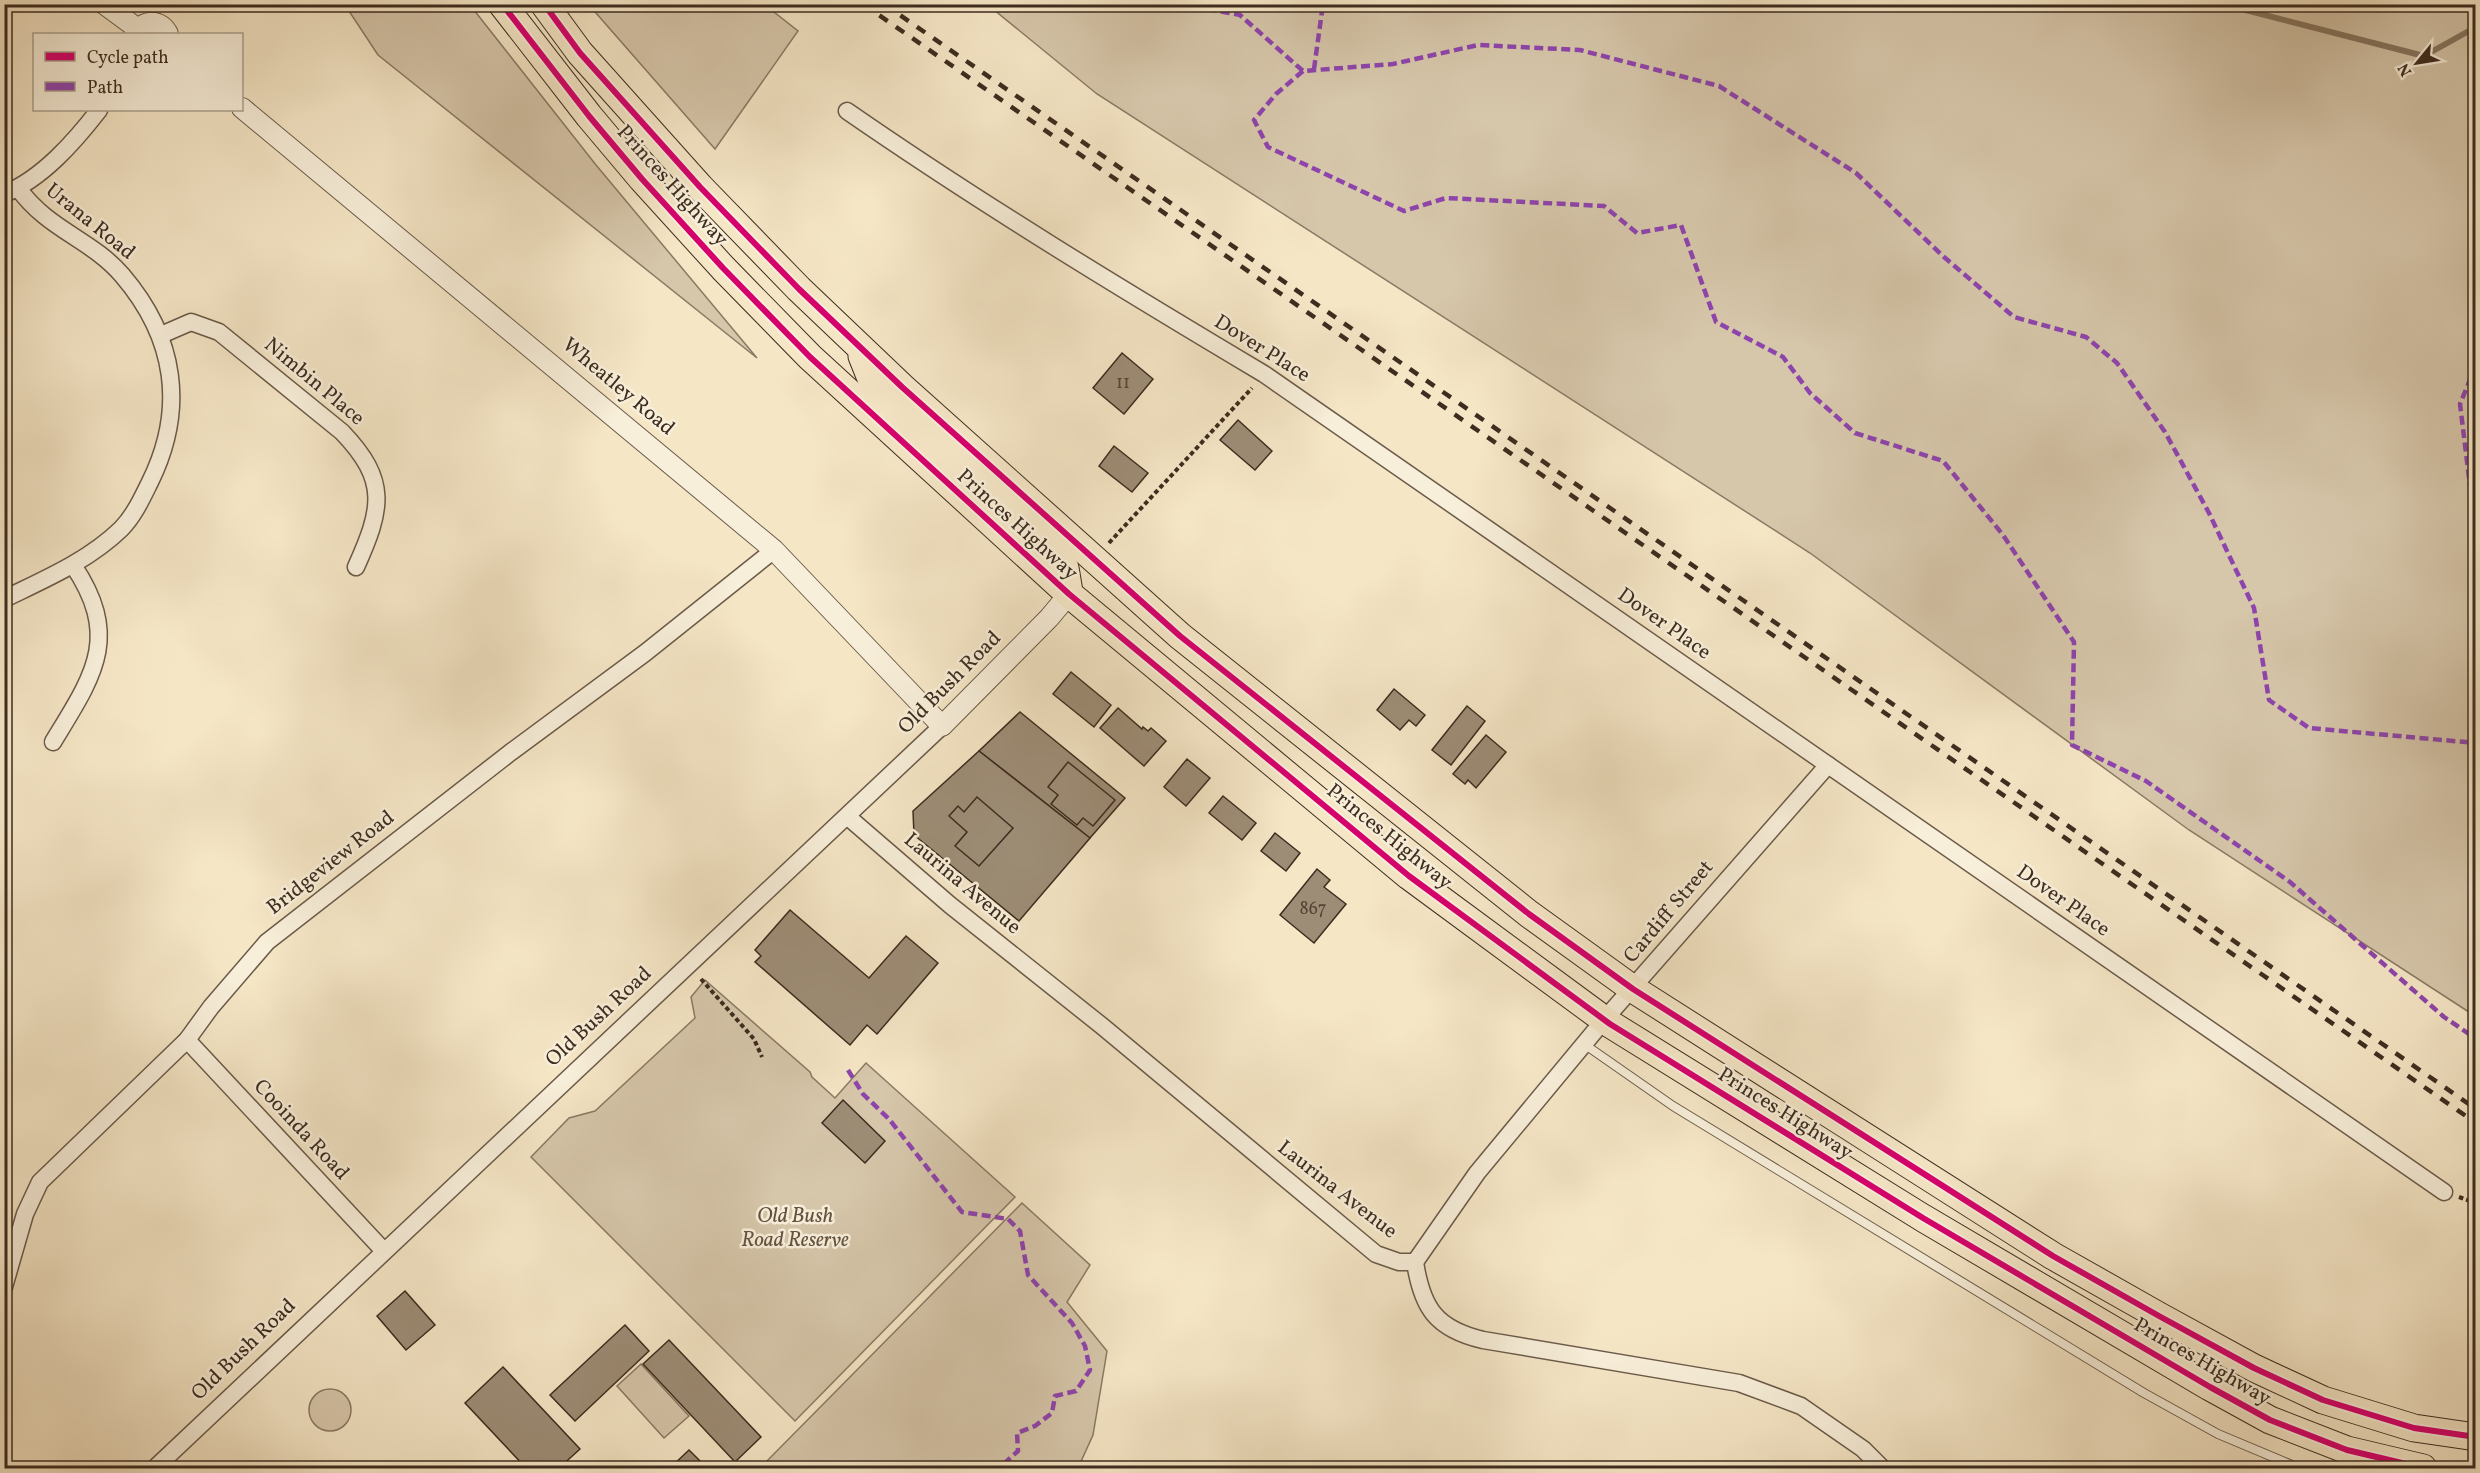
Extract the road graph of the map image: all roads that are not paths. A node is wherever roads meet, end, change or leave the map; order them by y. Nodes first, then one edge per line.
1 (104, 4) edge
2 (502, 4) edge
3 (544, 4) edge
4 (137, 32) edge
5 (167, 33) edge
6 (243, 109) edge
7 (98, 111) edge
8 (847, 111) dead end
9 (11, 191) edge
10 (161, 335) junction
11 (859, 346) junction
12 (774, 550) junction
13 (73, 565) junction
14 (356, 567) dead end
15 (1069, 594) junction
16 (4, 599) edge
17 (1159, 618) junction
18 (942, 726) junction
19 (53, 742) dead end
20 (1828, 765) junction
21 (848, 817) junction
22 (1633, 989) junction
23 (1604, 1020) junction
24 (187, 1040) junction
25 (1584, 1044) junction
26 (2444, 1192) dead end
27 (383, 1250) junction
28 (1415, 1262) junction
29 (4, 1287) edge
30 (2475, 1437) edge
31 (155, 1468) edge
32 (1882, 1468) edge
33 (2299, 1468) edge
34 (2423, 1468) edge

1 - 4 street
2 - 15 highway, Princes Highway
3 - 11 highway, Princes Highway
4 - 5 street
6 - 12 street, Wheatley Road
7 - 9 street
8 - 20 street, Dover Place
9 - 10 street, Urana Road
10 - 13 street, Urana Road
10 - 14 street, Nimbin Place
11 - 15 highway
11 - 17 highway, Princes Highway
12 - 18 street, Wheatley Road
12 - 24 street, Bridgeview Road
13 - 16 street, Urana Road
13 - 19 street
15 - 17 highway
15 - 18 street, Old Bush Road
15 - 23 highway, Princes Highway
17 - 22 highway, Princes Highway
18 - 21 street, Old Bush Road
20 - 22 street, Cardiff Street
20 - 26 street, Dover Place
21 - 27 street, Old Bush Road
21 - 28 street, Laurina Avenue
22 - 23 street, Cardiff Street
22 - 30 highway, Princes Highway
23 - 25 street, Cardiff Street
23 - 34 highway, Princes Highway
24 - 27 street, Cooinda Road
24 - 29 street, Bridgeview Road
25 - 28 street, Cardiff Street
25 - 33 lane
27 - 31 street, Old Bush Road
28 - 32 street

